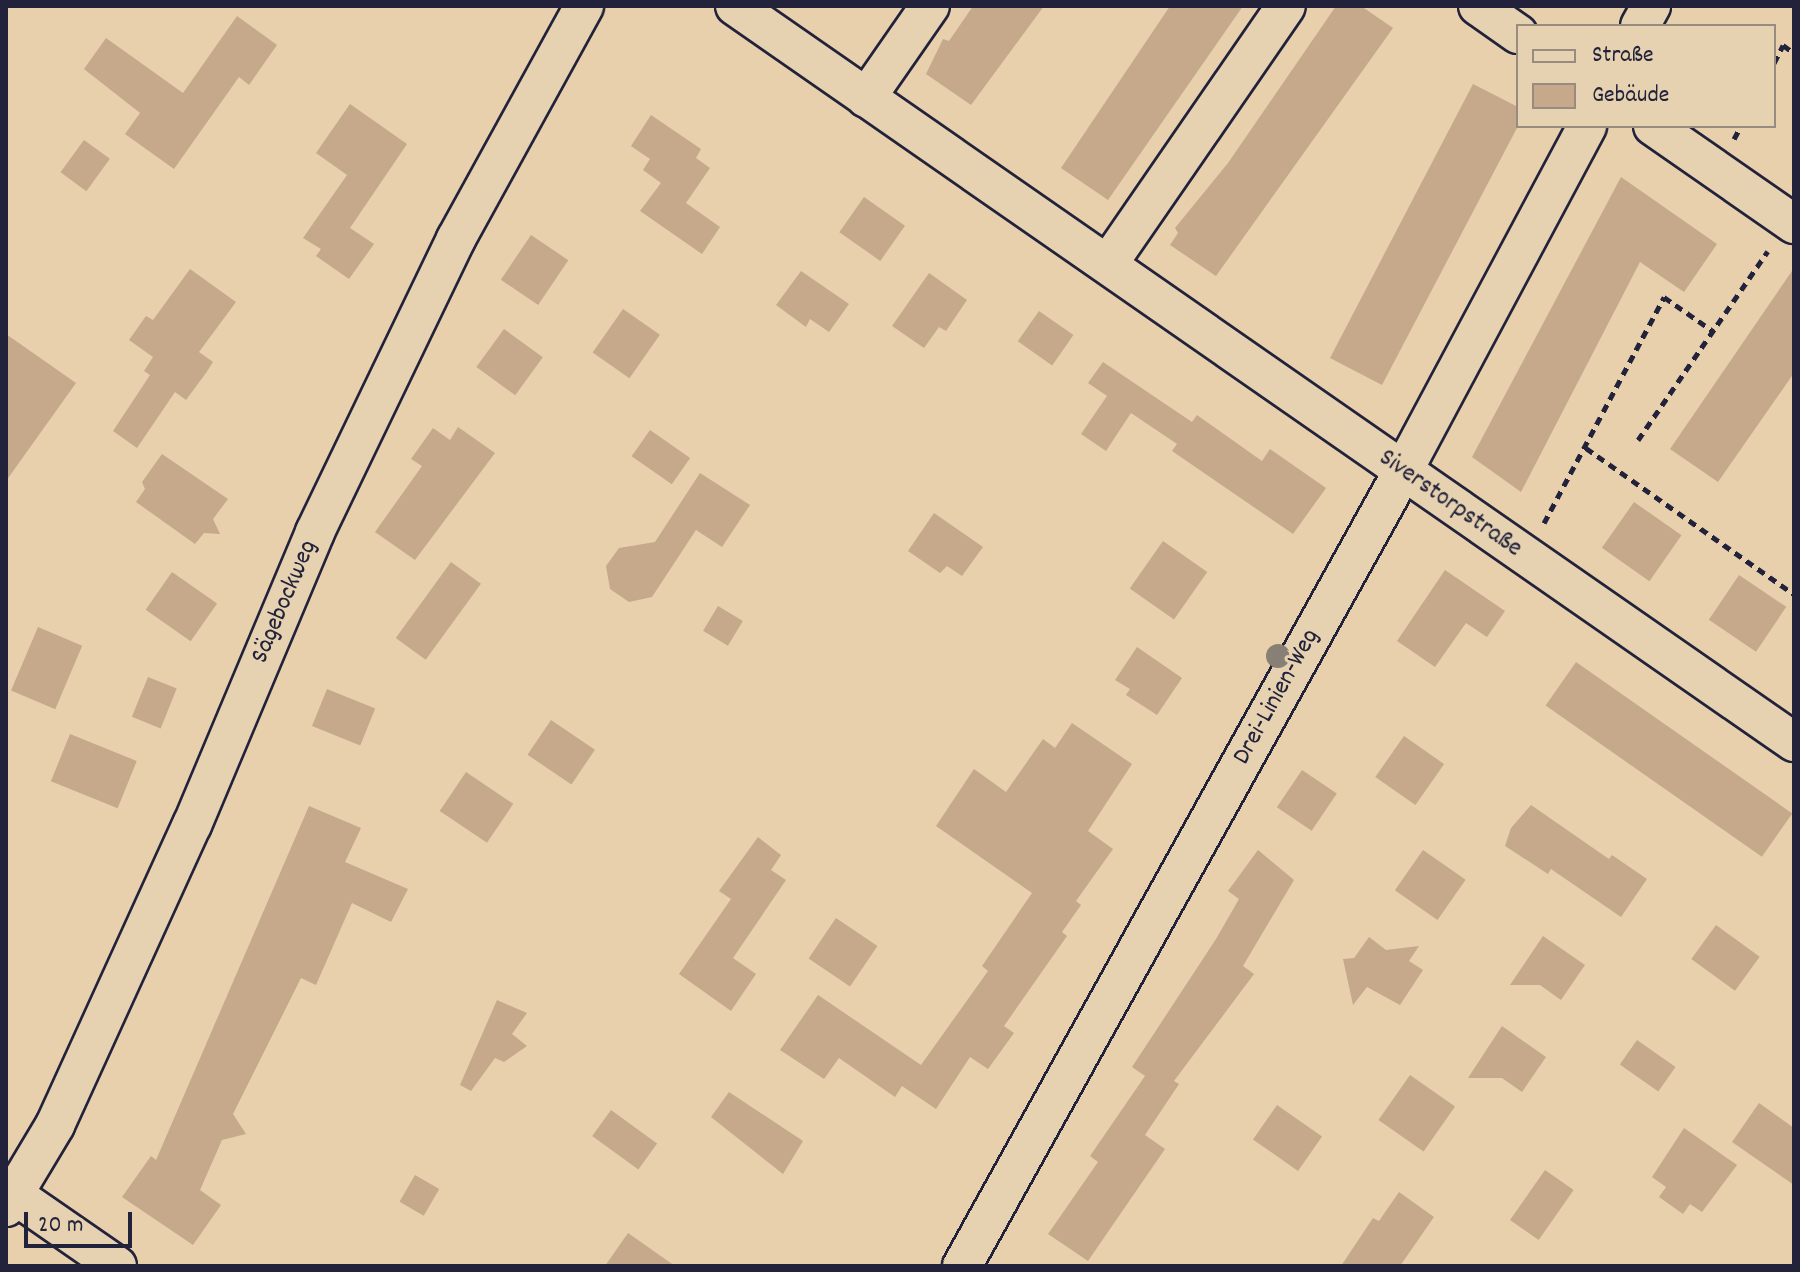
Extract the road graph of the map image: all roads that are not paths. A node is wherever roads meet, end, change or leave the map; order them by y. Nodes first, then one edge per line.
1 (584, 6) edge
2 (735, 6) edge
3 (930, 6) edge
4 (1286, 6) edge
5 (1478, 6) edge
6 (1651, 6) edge
7 (1641, 24) edge
8 (1516, 33) edge
9 (866, 98) junction
10 (1586, 128) edge
11 (1656, 128) edge
12 (1792, 222) edge
13 (1108, 264) junction
14 (1403, 471) junction
15 (1794, 742) edge
16 (9, 1197) edge
17 (117, 1266) edge
18 (962, 1266) edge

1 - 16 street, Sägebockweg
2 - 9 street, Siverstorpstraße
3 - 9 street
4 - 13 street
5 - 8 street
6 - 7 street
9 - 13 street, Siverstorpstraße
10 - 14 street, Drei-Linien-Weg
11 - 12 street
13 - 14 street, Siverstorpstraße
14 - 15 street, Siverstorpstraße
14 - 18 street, Drei-Linien-Weg
16 - 17 street

